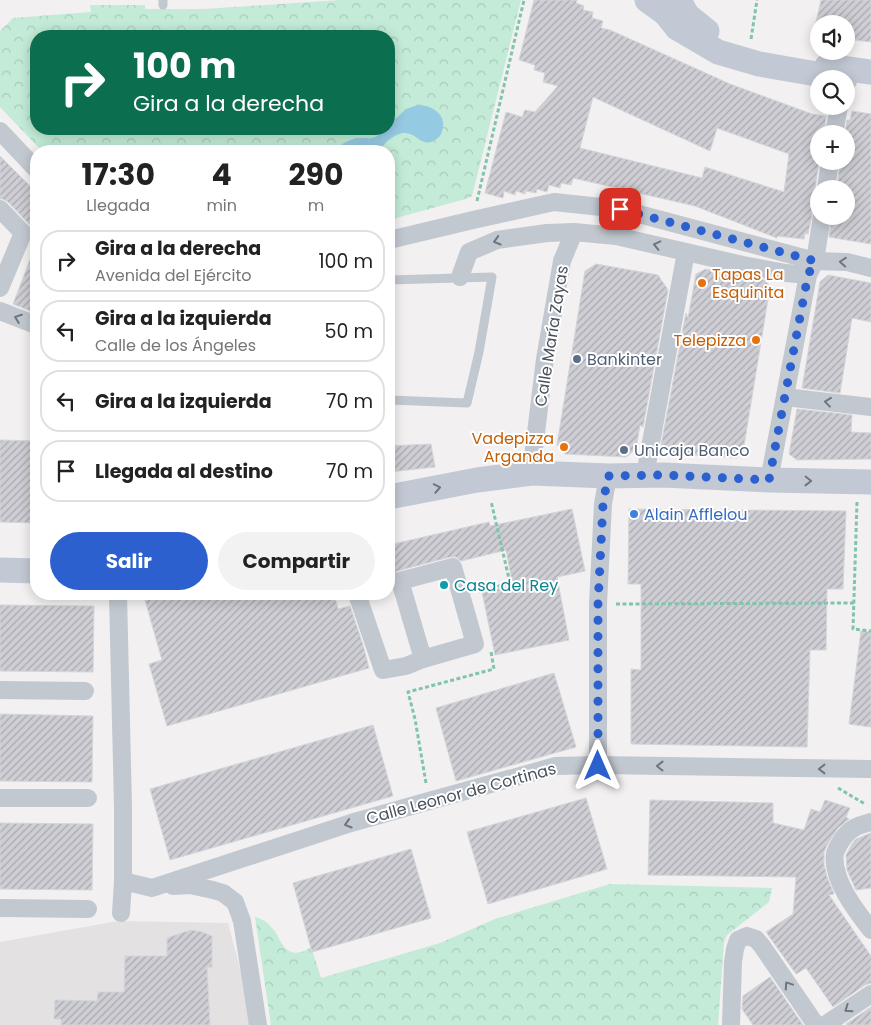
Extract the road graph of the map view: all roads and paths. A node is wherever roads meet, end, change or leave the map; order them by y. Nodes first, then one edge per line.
1 (524, 0) edge
2 (647, 0) edge
3 (679, 0) edge
4 (757, 0) edge
5 (750, 39) dead end
6 (817, 70) edge
7 (810, 72) edge
8 (871, 72) edge
9 (855, 75) edge
10 (855, 80) edge
11 (871, 84) edge
12 (0, 131) edge
13 (30, 163) edge
14 (0, 209) edge
15 (472, 220) junction
16 (820, 225) edge
17 (574, 232) junction
18 (395, 239) edge
19 (686, 252) junction
20 (811, 268) junction
21 (871, 268) edge
22 (460, 277) junction
23 (395, 280) edge
24 (0, 288) edge
25 (0, 311) edge
26 (30, 323) edge
27 (785, 397) junction
28 (395, 400) edge
29 (871, 407) edge
30 (532, 473) junction
31 (645, 475) junction
32 (608, 476) junction
33 (769, 480) junction
34 (864, 482) edge
35 (395, 496) edge
36 (0, 556) edge
37 (30, 556) edge
38 (0, 570) edge
39 (30, 571) edge
40 (118, 600) edge
41 (359, 600) edge
42 (854, 603) junction
43 (598, 604) junction
44 (871, 631) edge
45 (423, 660) junction
46 (0, 690) edge
47 (85, 691) dead end
48 (598, 766) junction
49 (871, 769) edge
50 (0, 798) edge
51 (88, 798) dead end
52 (871, 822) edge
53 (123, 882) junction
54 (152, 888) junction
55 (0, 908) edge
56 (88, 909) dead end
57 (121, 913) dead end
58 (871, 930) edge
59 (871, 994) edge
60 (258, 1025) edge
61 (731, 1025) edge
62 (816, 1025) edge
63 (825, 1025) edge

1 - 15 path
2 - 7 street
3 - 6 street
4 - 5 path
8 - 9 street
10 - 11 street
12 - 13 street
14 - 24 street
15 - 18 street
15 - 20 street
16 - 20 street
19 -> 17 street
17 -> 22 street
17 - 30 street, Calle María Zayas
19 - 20 street
19 - 31 street
21 -> 20 street
20 - 27 street
22 - 23 lane
22 - 28 lane
26 -> 25 street
29 -> 27 street
27 - 33 street
30 - 32 street
35 -> 30 street
31 - 32 street
31 - 33 street
32 - 43 street
33 -> 34 street
34 - 42 path
36 - 37 street
38 - 39 street
40 - 53 street
41 - 45 street
42 - 43 path
42 - 44 path
43 - 48 street
45 - 45 street
46 - 47 street
49 -> 48 street, Calle Leonor de Cortinas
48 -> 54 street, Calle Leonor de Cortinas
50 - 51 street
52 - 58 street
53 - 54 street, Calle Leonor de Cortinas
53 - 57 street
54 - 60 street
55 - 56 street
59 -> 63 street
62 -> 61 street

